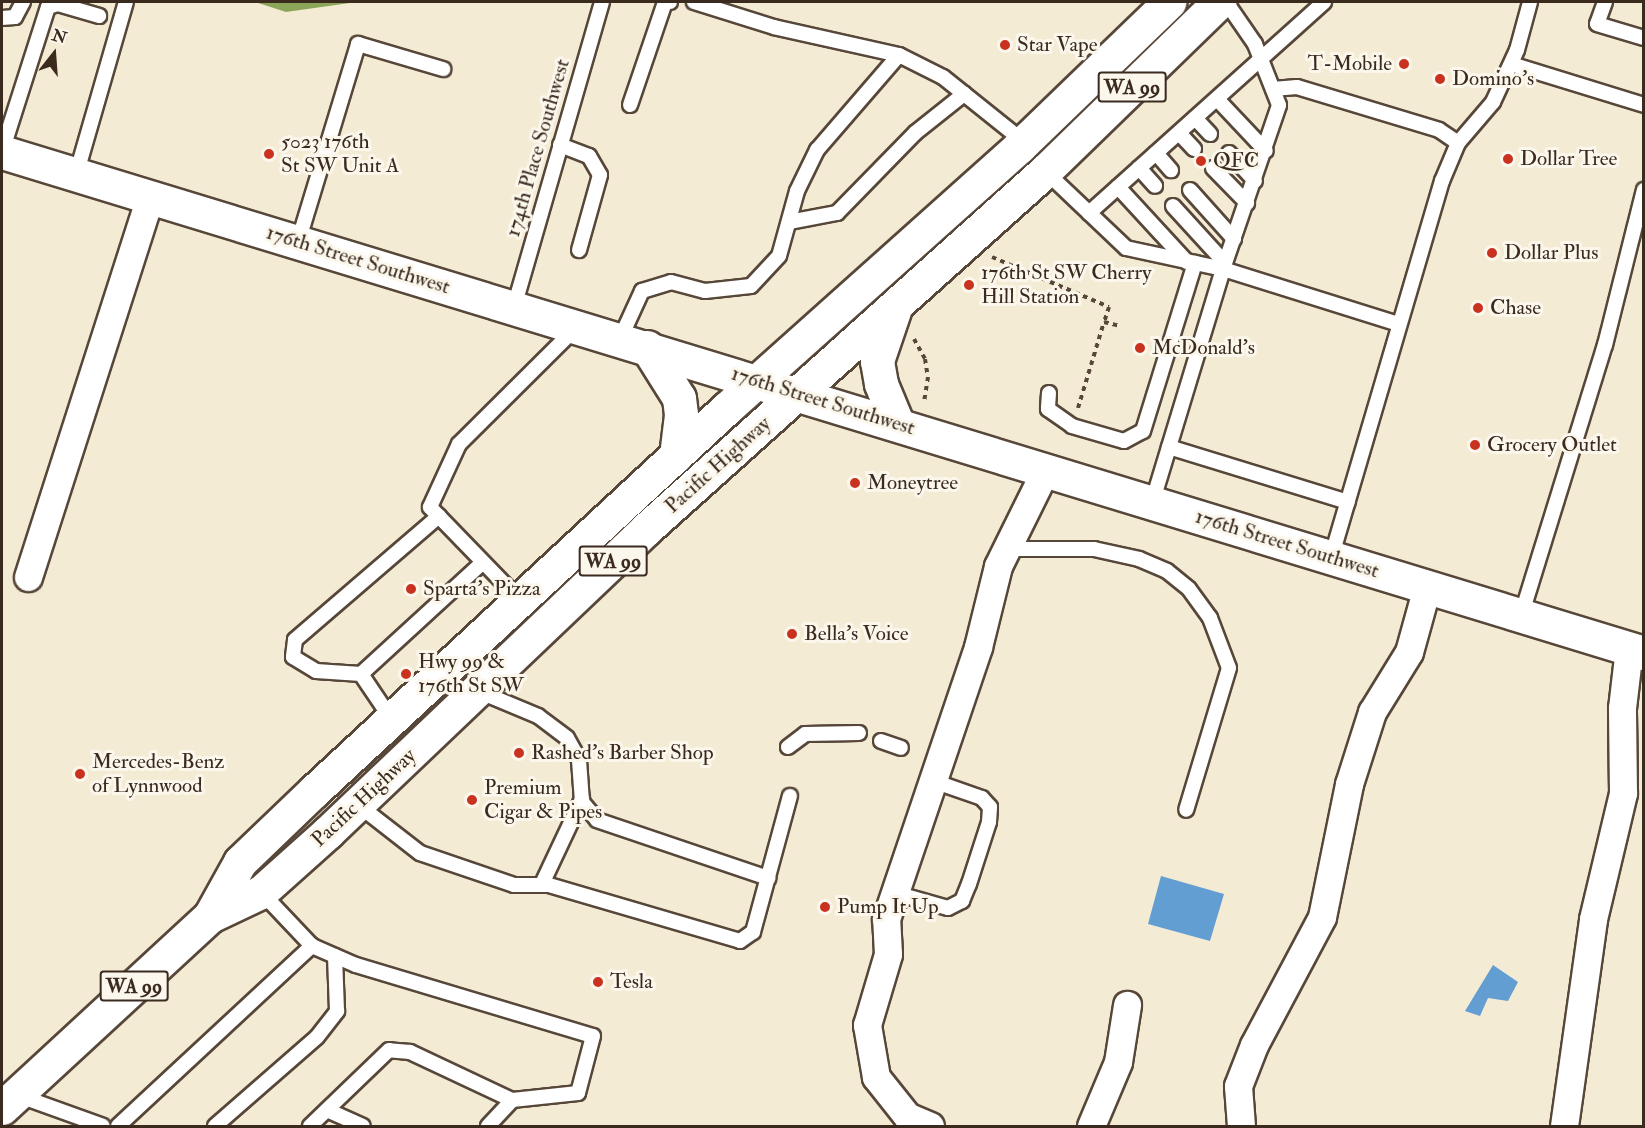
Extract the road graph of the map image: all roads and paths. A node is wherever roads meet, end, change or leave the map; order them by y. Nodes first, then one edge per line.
1 (22, 2) edge
2 (126, 2) edge
3 (602, 2) edge
4 (670, 2) edge
5 (694, 2) edge
6 (1219, 2) edge
7 (1226, 2) edge
8 (1324, 2) edge
9 (1530, 2) edge
10 (1605, 2) edge
11 (1165, 3) edge
12 (99, 16) dead end
13 (2, 18) edge
14 (1644, 39) edge
15 (899, 55) junction
16 (1261, 58) junction
17 (1511, 64) junction
18 (443, 69) dead end
19 (1273, 88) junction
20 (964, 94) junction
21 (1217, 99) junction
22 (630, 105) dead end
23 (1644, 105) edge
24 (1195, 118) junction
25 (1179, 133) junction
26 (1210, 134) dead end
27 (1024, 142) junction
28 (1458, 143) junction
29 (560, 145) junction
30 (1194, 148) dead end
31 (2, 151) edge
32 (1266, 151) junction
33 (1156, 153) junction
34 (1228, 153) dead end
35 (1139, 168) junction
36 (1213, 168) dead end
37 (1171, 170) dead end
38 (1045, 171) junction
39 (76, 175) junction
40 (1255, 181) junction
41 (1155, 186) dead end
42 (1118, 187) junction
43 (1190, 190) dead end
44 (1644, 190) edge
45 (150, 197) junction
46 (1247, 203) junction
47 (1173, 206) dead end
48 (1089, 213) junction
49 (789, 222) junction
50 (1234, 239) junction
51 (298, 242) junction
52 (579, 250) dead end
53 (992, 257) dead end
54 (1191, 263) junction
55 (1224, 266) junction
56 (898, 302) junction
57 (514, 307) junction
58 (1104, 322) junction
59 (1399, 324) junction
60 (1120, 326) dead end
61 (578, 327) junction
62 (909, 333) dead end
63 (634, 343) junction
64 (759, 381) junction
65 (798, 393) junction
66 (1049, 393) dead end
67 (924, 403) dead end
68 (898, 425) junction
69 (1072, 426) junction
70 (1169, 447) junction
71 (676, 456) junction
72 (1045, 471) junction
73 (1348, 502) junction
74 (1152, 503) junction
75 (439, 516) junction
76 (1007, 549) junction
77 (1331, 558) junction
78 (482, 563) junction
79 (28, 577) dead end
80 (1427, 587) junction
81 (519, 599) junction
82 (1521, 616) junction
83 (1636, 651) edge
84 (361, 674) junction
85 (477, 690) junction
86 (393, 722) junction
87 (859, 734) dead end
88 (881, 741) dead end
89 (788, 747) dead end
90 (901, 748) dead end
91 (933, 781) junction
92 (790, 796) dead end
93 (582, 800) junction
94 (357, 804) junction
95 (1186, 810) dead end
96 (307, 851) junction
97 (768, 878) junction
98 (542, 884) junction
99 (261, 892) junction
100 (895, 893) junction
101 (210, 916) junction
102 (312, 946) junction
103 (335, 956) junction
104 (1127, 1005) dead end
105 (512, 1100) junction
106 (8, 1102) edge
107 (327, 1110) junction
108 (103, 1126) edge
109 (118, 1126) edge
110 (215, 1126) edge
111 (310, 1126) edge
112 (363, 1126) edge
113 (488, 1126) edge
114 (930, 1126) edge
115 (1091, 1126) edge
116 (1241, 1126) edge
117 (1564, 1126) edge

1 - 13 lane
2 - 39 lane
3 - 29 lane, 174th Place Southwest
4 - 22 lane
5 - 15 lane
6 - 38 main road, Pacific Highway / WA 99
7 - 16 lane
8 - 16 lane
9 - 17 lane
10 - 14 lane
11 - 27 main road, Pacific Highway / WA 99
12 - 31 lane
15 - 20 lane
15 - 49 lane
16 - 19 lane
16 - 21 lane
17 - 23 lane
17 - 28 lane
18 - 51 lane
19 - 28 lane
19 - 32 lane
20 - 27 lane
20 - 49 lane
21 - 24 lane
21 - 32 lane
24 - 25 lane
24 - 26 lane
25 - 30 lane
25 - 33 lane
27 - 64 main road, Pacific Highway / WA 99
28 - 59 lane
29 - 52 lane
29 - 57 lane, 174th Place Southwest
31 - 39 main road, 176th Street Southwest
32 - 40 lane
33 - 35 lane
33 - 37 lane
34 - 40 lane
35 - 41 lane
35 - 42 lane
36 - 46 lane
38 - 48 lane
38 - 56 main road, Pacific Highway / WA 99
39 - 45 main road, 176th Street Southwest
40 - 46 lane
42 - 48 lane
42 - 54 lane
43 - 50 lane
44 - 82 lane
45 - 51 main road, 176th Street Southwest
45 - 79 street
46 - 50 lane
47 - 55 lane
48 - 54 lane
49 - 63 lane
50 - 55 lane
51 - 57 main road, 176th Street Southwest
53 - 58 path
54 - 55 lane
54 - 69 lane
55 - 59 lane
55 - 70 lane
56 - 65 main road, Pacific Highway / WA 99
56 - 68 main road
57 - 61 main road, 176th Street Southwest
58 - 60 path
58 - 69 path
59 - 73 lane
61 - 63 main road, 176th Street Southwest
61 - 75 lane
62 - 67 path
63 - 64 main road, 176th Street Southwest
63 - 71 main road
64 - 65 main road, 176th Street Southwest
64 - 71 main road, Pacific Highway / WA 99
65 - 68 main road, 176th Street Southwest
65 - 85 main road, Pacific Highway / WA 99
66 - 69 lane
68 - 72 main road, 176th Street Southwest
70 - 73 lane
70 - 74 lane
71 - 81 main road, Pacific Highway / WA 99
72 - 74 main road, 176th Street Southwest
72 - 76 street
73 - 77 lane
74 - 77 main road, 176th Street Southwest
75 - 78 lane
75 - 84 lane
76 - 91 street
76 - 95 lane
77 - 80 main road, 176th Street Southwest
78 - 81 lane
78 - 84 lane
80 - 82 main road, 176th Street Southwest
80 - 116 street
81 - 86 main road, Pacific Highway / WA 99
82 - 83 main road, 176th Street Southwest
83 - 117 street
84 - 86 lane
85 - 93 lane
85 - 94 main road, Pacific Highway / WA 99
86 - 96 main road
86 - 101 main road, Pacific Highway / WA 99
87 - 89 lane
88 - 90 lane
91 - 100 street
91 - 100 lane
92 - 97 lane
93 - 97 lane
93 - 98 lane
94 - 96 main road, Pacific Highway / WA 99
94 - 98 lane
96 - 99 main road, Pacific Highway / WA 99
97 - 98 lane
99 - 101 main road, Pacific Highway / WA 99
99 - 102 lane
100 - 114 street
101 - 106 main road, Pacific Highway / WA 99
102 - 103 lane
102 - 109 lane
103 - 105 lane
103 - 110 lane
104 - 115 street
105 - 107 lane
105 - 113 lane
106 - 108 lane
107 - 111 lane
107 - 112 lane

